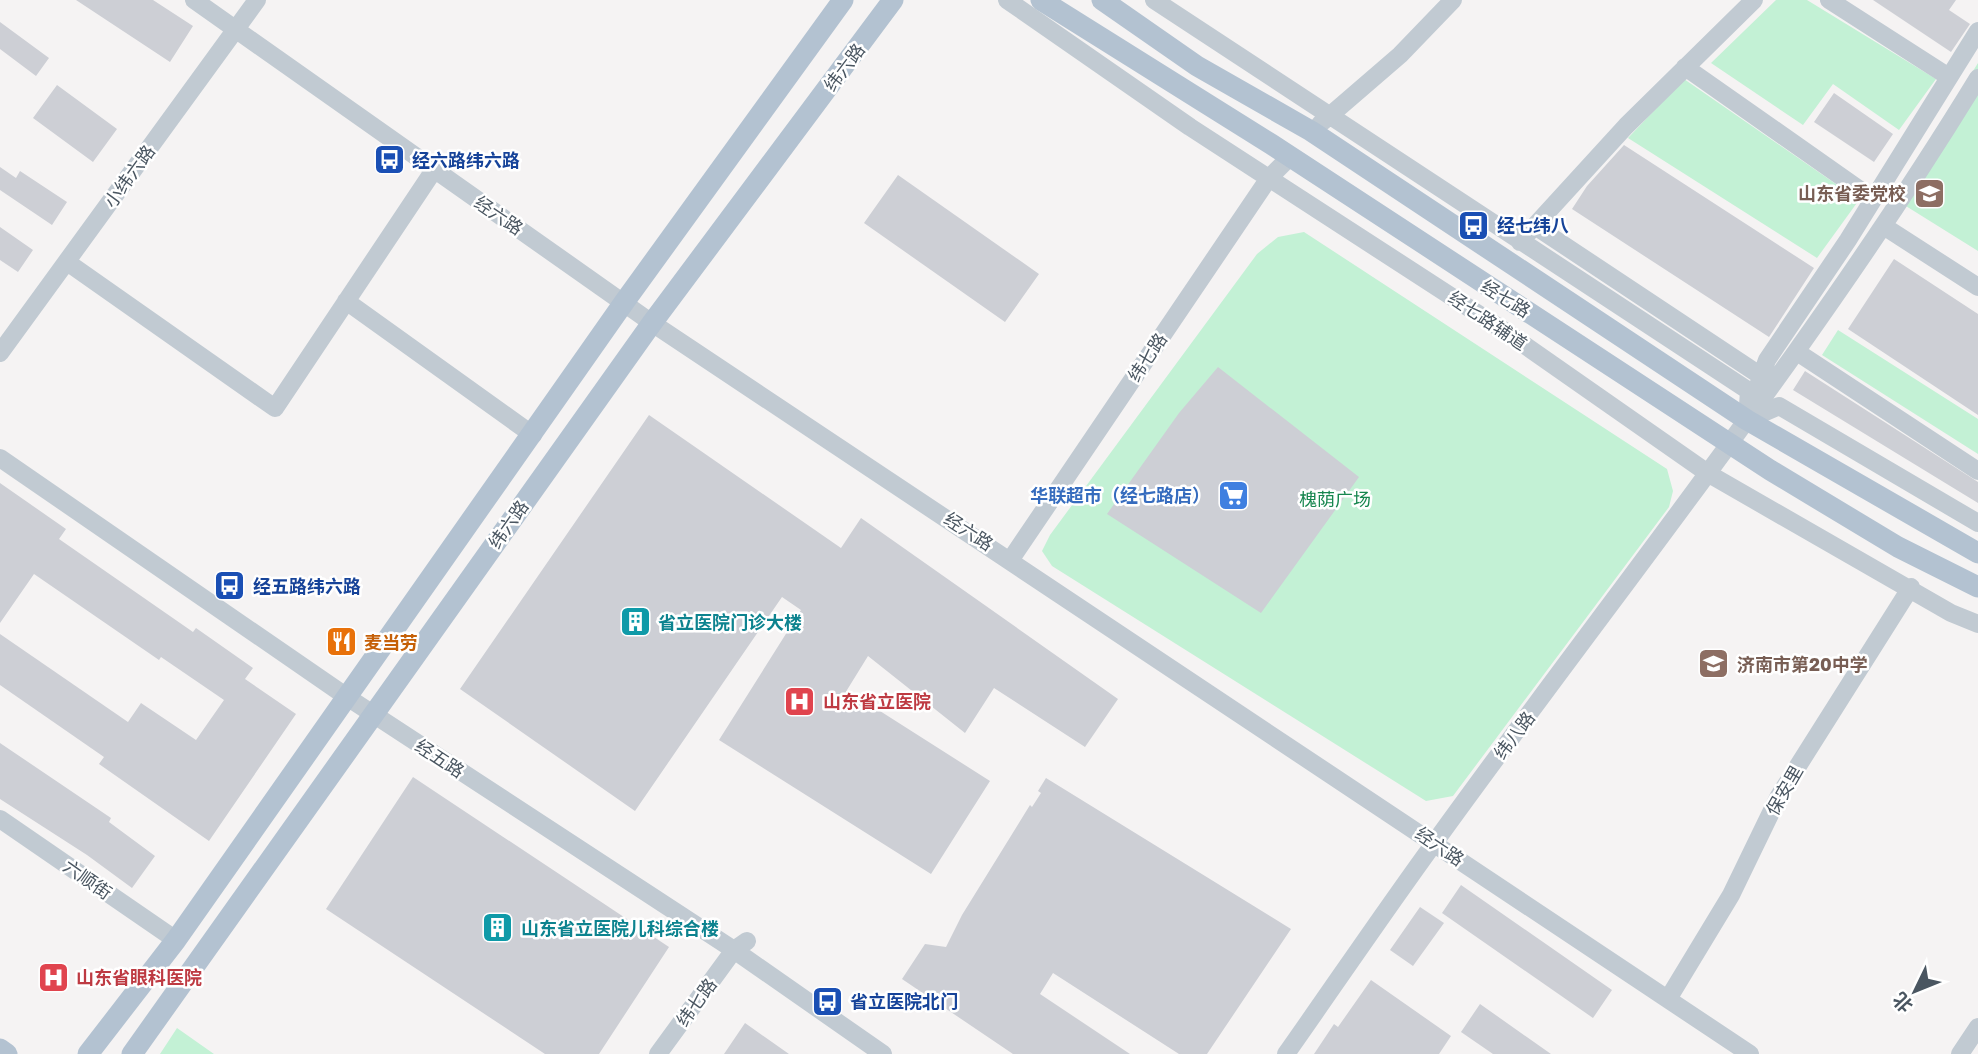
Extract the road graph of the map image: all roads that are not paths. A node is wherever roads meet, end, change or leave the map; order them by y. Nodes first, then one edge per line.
1 (194, 0) edge
2 (257, 0) edge
3 (843, 0) edge
4 (893, 0) edge
5 (1007, 0) edge
6 (1041, 0) edge
7 (1102, 0) edge
8 (1154, 0) edge
9 (1453, 0) edge
10 (1754, 0) edge
11 (1829, 0) edge
12 (234, 30) junction
13 (1978, 31) edge
14 (1685, 67) junction
15 (1949, 77) junction
16 (1978, 78) edge
17 (1329, 117) junction
18 (1311, 131) junction
19 (1288, 159) junction
20 (434, 170) junction
21 (1269, 178) junction
22 (1873, 199) junction
23 (1535, 226) junction
24 (1885, 227) junction
25 (1520, 242) junction
26 (66, 262) junction
27 (1978, 287) edge
28 (346, 301) junction
29 (625, 302) junction
30 (652, 323) junction
31 (1797, 352) junction
32 (0, 353) edge
33 (1761, 376) junction
34 (1747, 420) junction
35 (533, 435) junction
36 (1731, 443) junction
37 (0, 458) edge
38 (1978, 471) edge
39 (1709, 474) junction
40 (1978, 523) edge
41 (1978, 553) edge
42 (1011, 559) junction
43 (1911, 587) junction
44 (1978, 587) edge
45 (1978, 624) edge
46 (347, 697) junction
47 (374, 715) junction
48 (0, 819) edge
49 (1435, 842) junction
50 (176, 940) junction
51 (741, 946) junction
52 (1668, 999) junction
53 (1978, 1027) edge
54 (0, 1049) edge
55 (1290, 1049) edge
56 (7, 1054) edge
57 (88, 1054) edge
58 (132, 1054) edge
59 (658, 1054) edge
60 (883, 1054) edge
61 (1309, 1054) edge
62 (1750, 1054) edge
63 (1960, 1054) edge

1 - 12 street, 经六路
2 - 12 street, 小纬六路
3 - 29 main road, 纬六路
4 - 30 main road, 纬六路
5 - 21 street, 经七路辅道
6 - 19 main road, 经七路
7 - 18 main road, 经七路
8 - 17 street
9 - 17 street
10 - 14 street
11 - 15 street
12 - 20 street, 经六路
12 - 26 street, 小纬六路
13 - 15 street
14 - 22 street
14 - 23 street
15 - 22 street
16 - 24 street, 纬八路
17 - 18 street
17 - 25 street
18 - 34 main road, 经七路
19 - 21 street, 纬七路
19 - 36 main road, 经七路
20 - 28 street
20 - 29 street, 经六路
21 - 39 street, 经七路辅道
21 - 42 street, 纬七路
22 - 33 street
23 - 25 street
23 - 33 street
24 - 27 street
24 - 31 street, 纬八路
25 - 34 street
26 - 28 street
26 - 32 street, 小纬六路
28 - 35 street
29 - 30 street, 经六路
29 - 35 main road, 纬六路
30 - 42 street, 经六路
30 - 47 main road, 纬六路
31 - 34 street, 纬八路
31 - 38 street
33 - 34 street
34 - 36 street, 纬八路
34 - 40 street
34 - 41 main road, 经七路
35 - 46 main road, 纬六路
36 - 39 street, 纬八路
36 - 44 main road, 经七路
37 - 46 street, 经五路
39 - 43 street, 经七路辅道
39 - 49 street, 纬八路
42 - 49 street, 经六路
43 - 45 street, 经七路辅道
43 - 52 street, 保安里
46 - 47 street, 经五路
46 - 50 main road, 纬六路
47 - 51 street, 经五路
47 - 58 main road, 纬六路
48 - 50 street, 六顺街
49 - 52 street, 经六路
49 - 55 street, 纬八路
50 - 57 main road, 纬六路
51 - 59 street, 纬七路
51 - 60 street, 经五路
52 - 62 street, 经六路
53 - 63 street
54 - 56 main road
55 - 61 street

